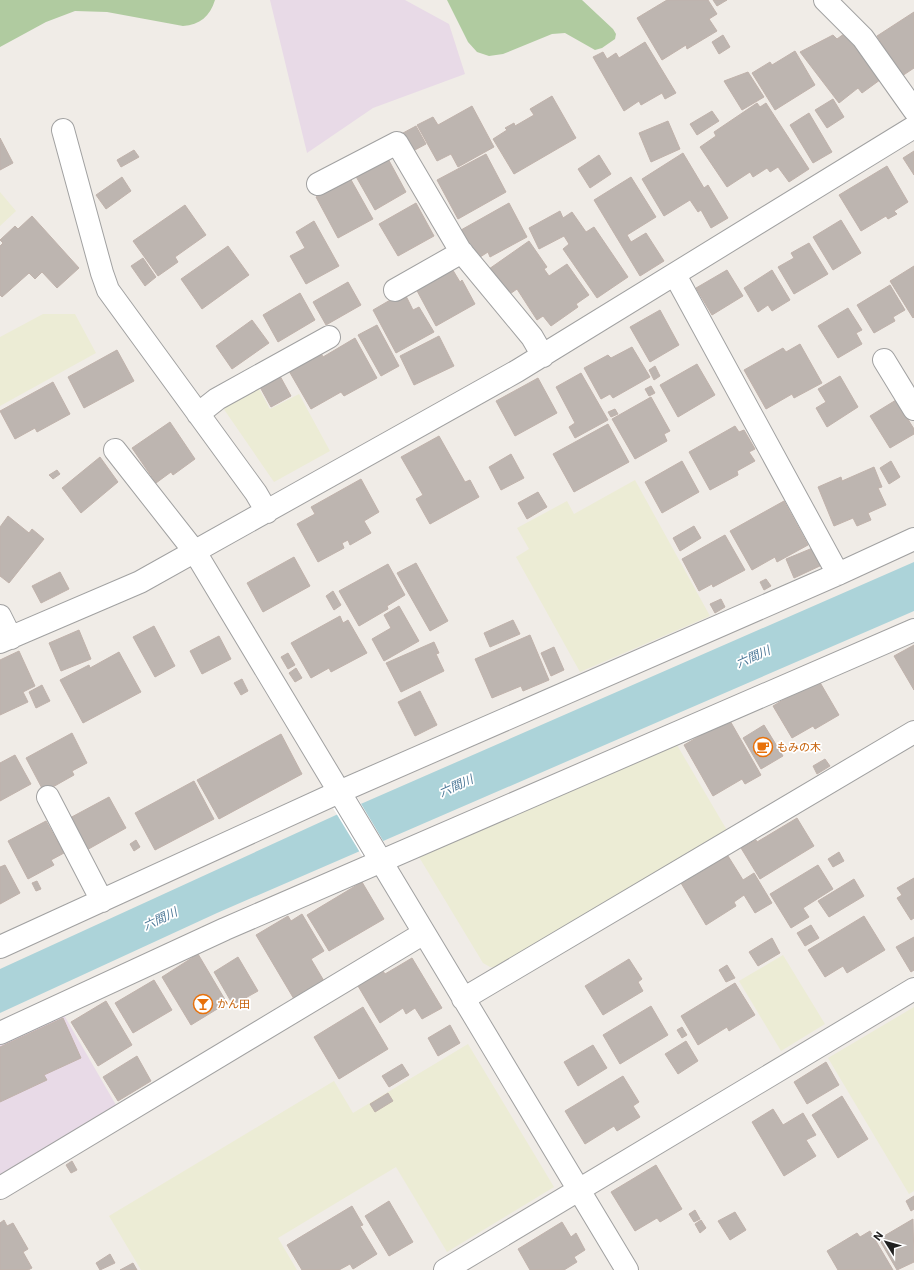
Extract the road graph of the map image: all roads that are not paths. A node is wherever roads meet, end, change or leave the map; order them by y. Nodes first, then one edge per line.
1 (826, 0) edge
2 (914, 110) edge
3 (914, 127) edge
4 (63, 130) dead end
5 (318, 184) dead end
6 (462, 252) junction
7 (675, 275) junction
8 (395, 290) dead end
9 (329, 337) dead end
10 (543, 356) junction
11 (884, 360) dead end
12 (914, 409) edge
13 (198, 414) junction
14 (115, 450) dead end
15 (267, 512) junction
16 (914, 539) edge
17 (195, 552) junction
18 (838, 574) junction
19 (0, 616) edge
20 (914, 630) edge
21 (6, 640) edge
22 (914, 732) edge
23 (48, 797) dead end
24 (342, 797) junction
25 (378, 857) junction
26 (102, 901) junction
27 (424, 933) junction
28 (0, 948) edge
29 (914, 989) edge
30 (464, 999) junction
31 (0, 1033) edge
32 (0, 1188) edge
33 (579, 1190) junction
34 (446, 1270) edge
35 (627, 1270) edge

1 - 2 street
3 - 7 street
4 - 13 street
5 - 6 street
6 - 8 street
6 - 10 street
7 - 10 street
7 - 18 street
9 - 13 street
10 - 15 street
11 - 12 street
13 - 15 street
14 - 17 street
15 - 17 street
16 - 18 street
17 - 21 street
17 - 24 street
18 - 24 street
19 - 21 street
20 - 25 street
22 - 30 street
23 - 26 street
24 - 25 street
24 - 26 street
25 - 27 street
25 - 31 street
26 - 28 street
27 - 30 street
27 - 32 street
29 - 33 street
30 - 33 street
33 - 34 street
33 - 35 street

